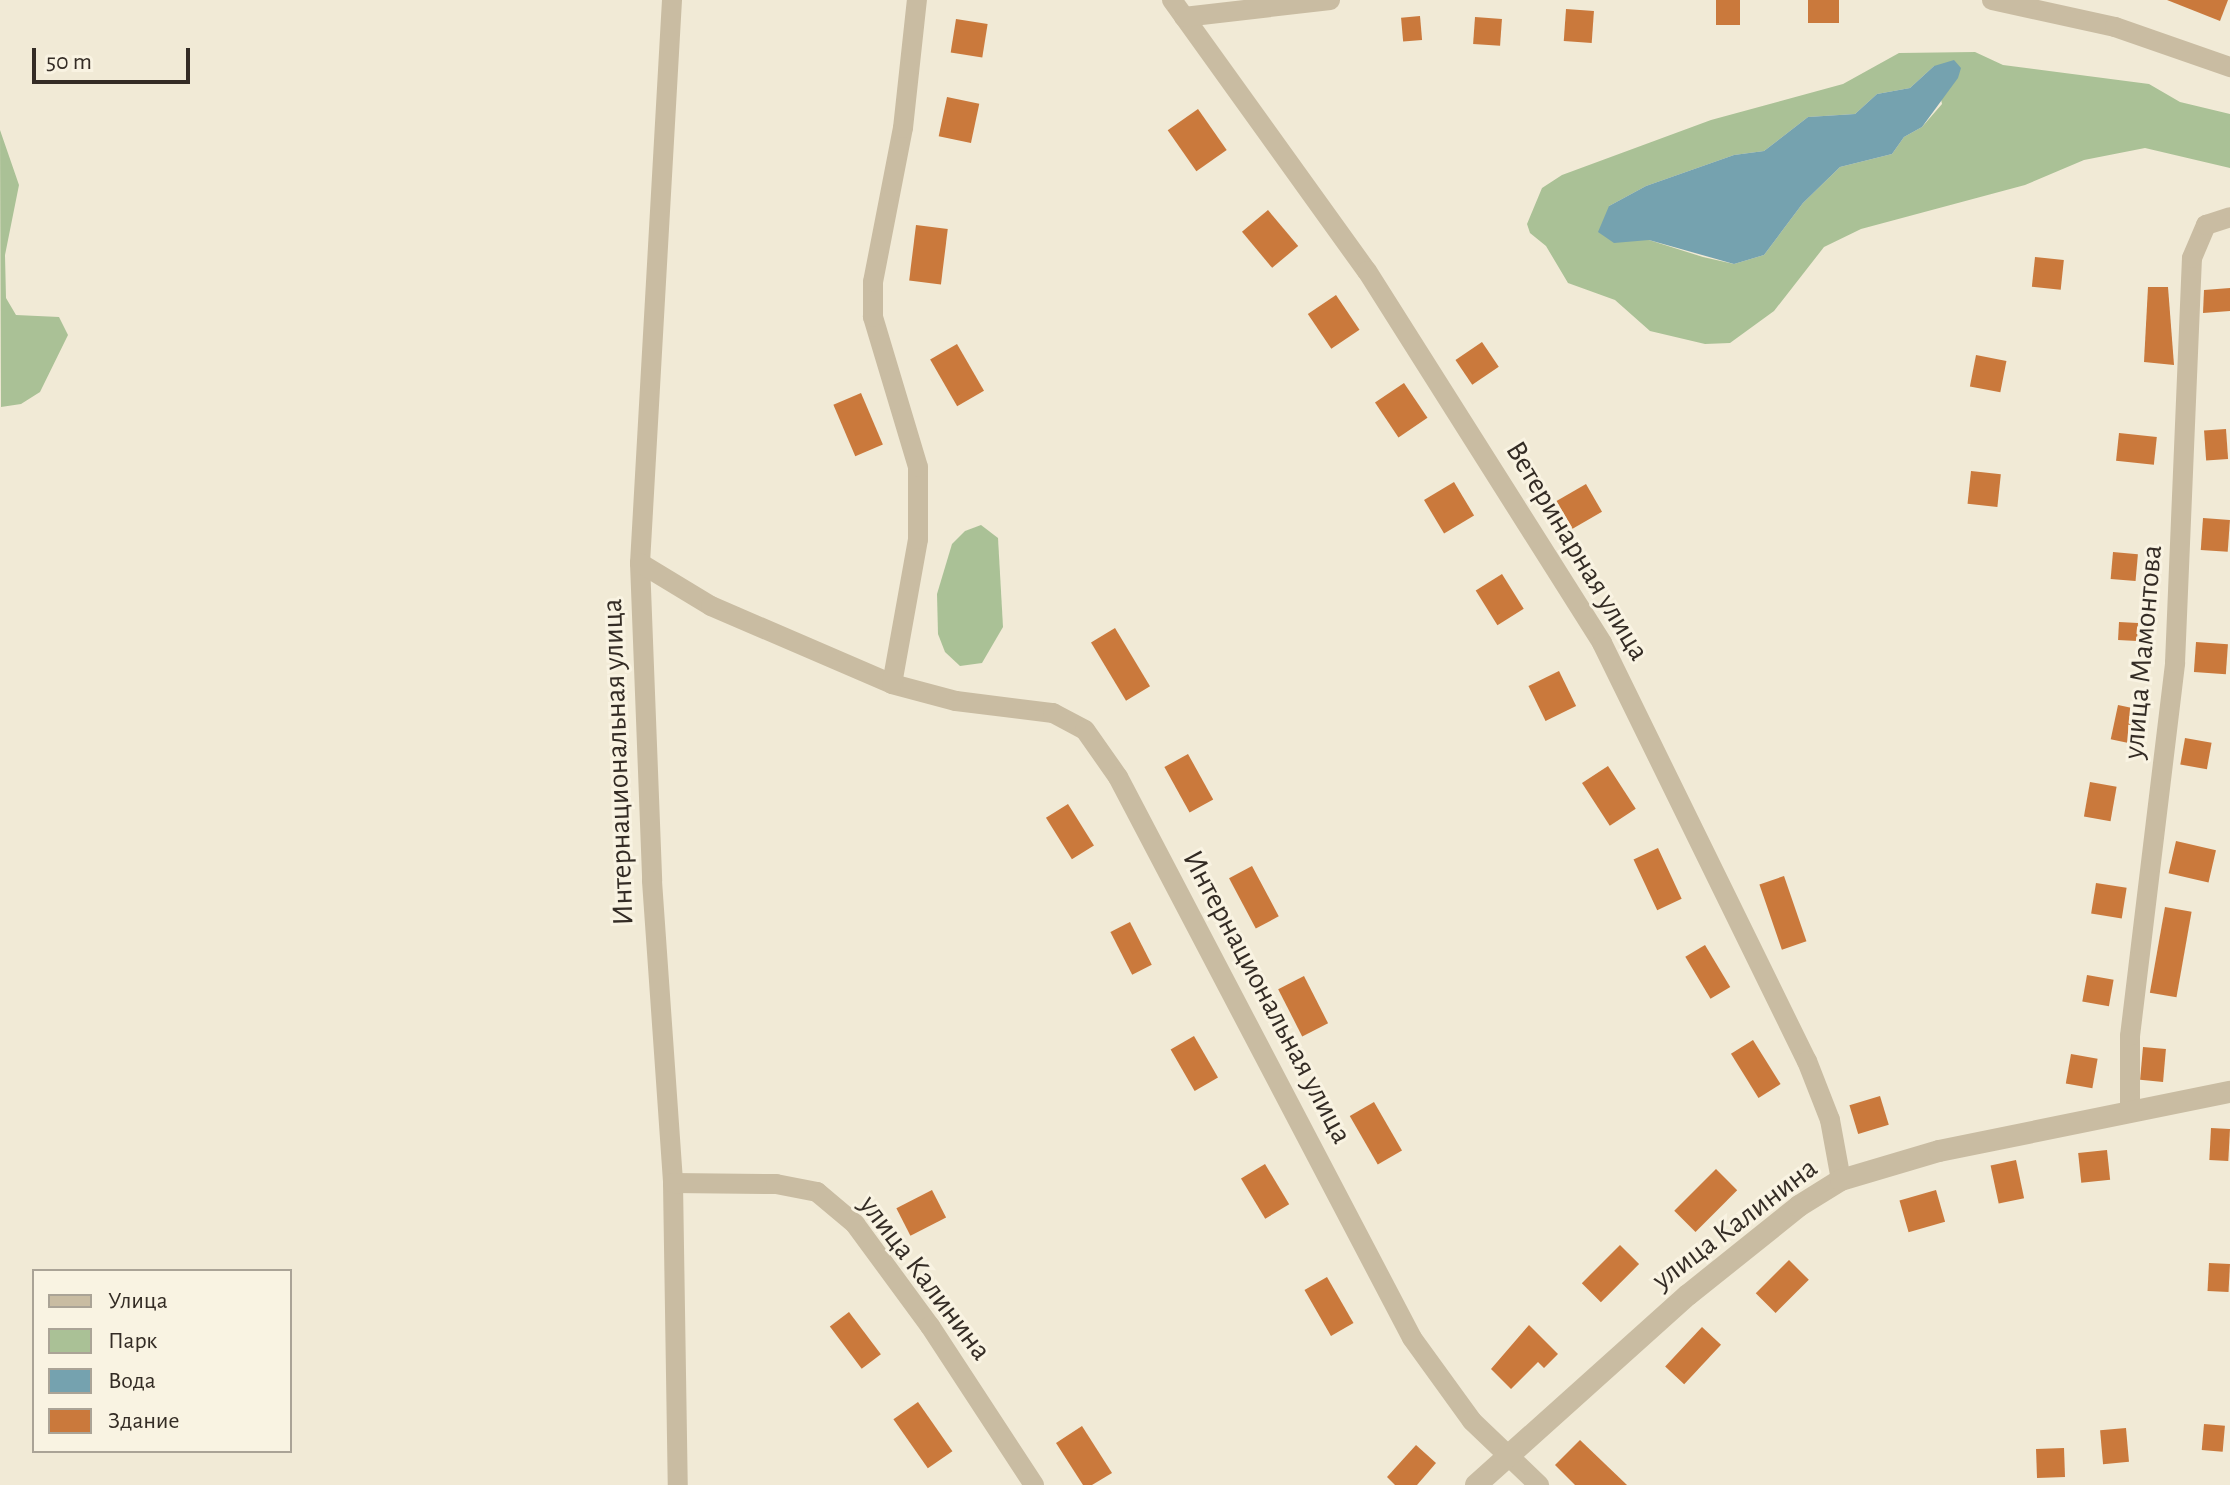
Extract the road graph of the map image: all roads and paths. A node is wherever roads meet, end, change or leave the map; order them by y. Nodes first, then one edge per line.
1 (672, 0) edge
2 (917, 0) edge
3 (1330, 0) edge
4 (1992, 0) edge
5 (1178, 8) edge
6 (2230, 67) edge
7 (2230, 217) edge
8 (640, 563) junction
9 (892, 684) junction
10 (2230, 1092) edge
11 (2130, 1109) junction
12 (1841, 1180) junction
13 (673, 1183) junction
14 (1506, 1457) junction
15 (678, 1485) edge
16 (1034, 1485) edge
17 (1476, 1485) edge
18 (1539, 1485) edge

1 - 8 street, Интернациональная улица
2 - 9 street
3 - 5 street
4 - 6 street
5 - 12 street, Ветеринарная улица
7 - 11 street, улица Мамонтова
8 - 9 street, Интернациональная улица
8 - 13 street, Интернациональная улица
9 - 14 street, Интернациональная улица
10 - 11 street, улица Калинина
11 - 12 street, улица Калинина
12 - 14 street, улица Калинина
13 - 15 street, Интернациональная улица
13 - 16 street, улица Калинина
14 - 17 street, улица Калинина
14 - 18 street, Интернациональная улица

